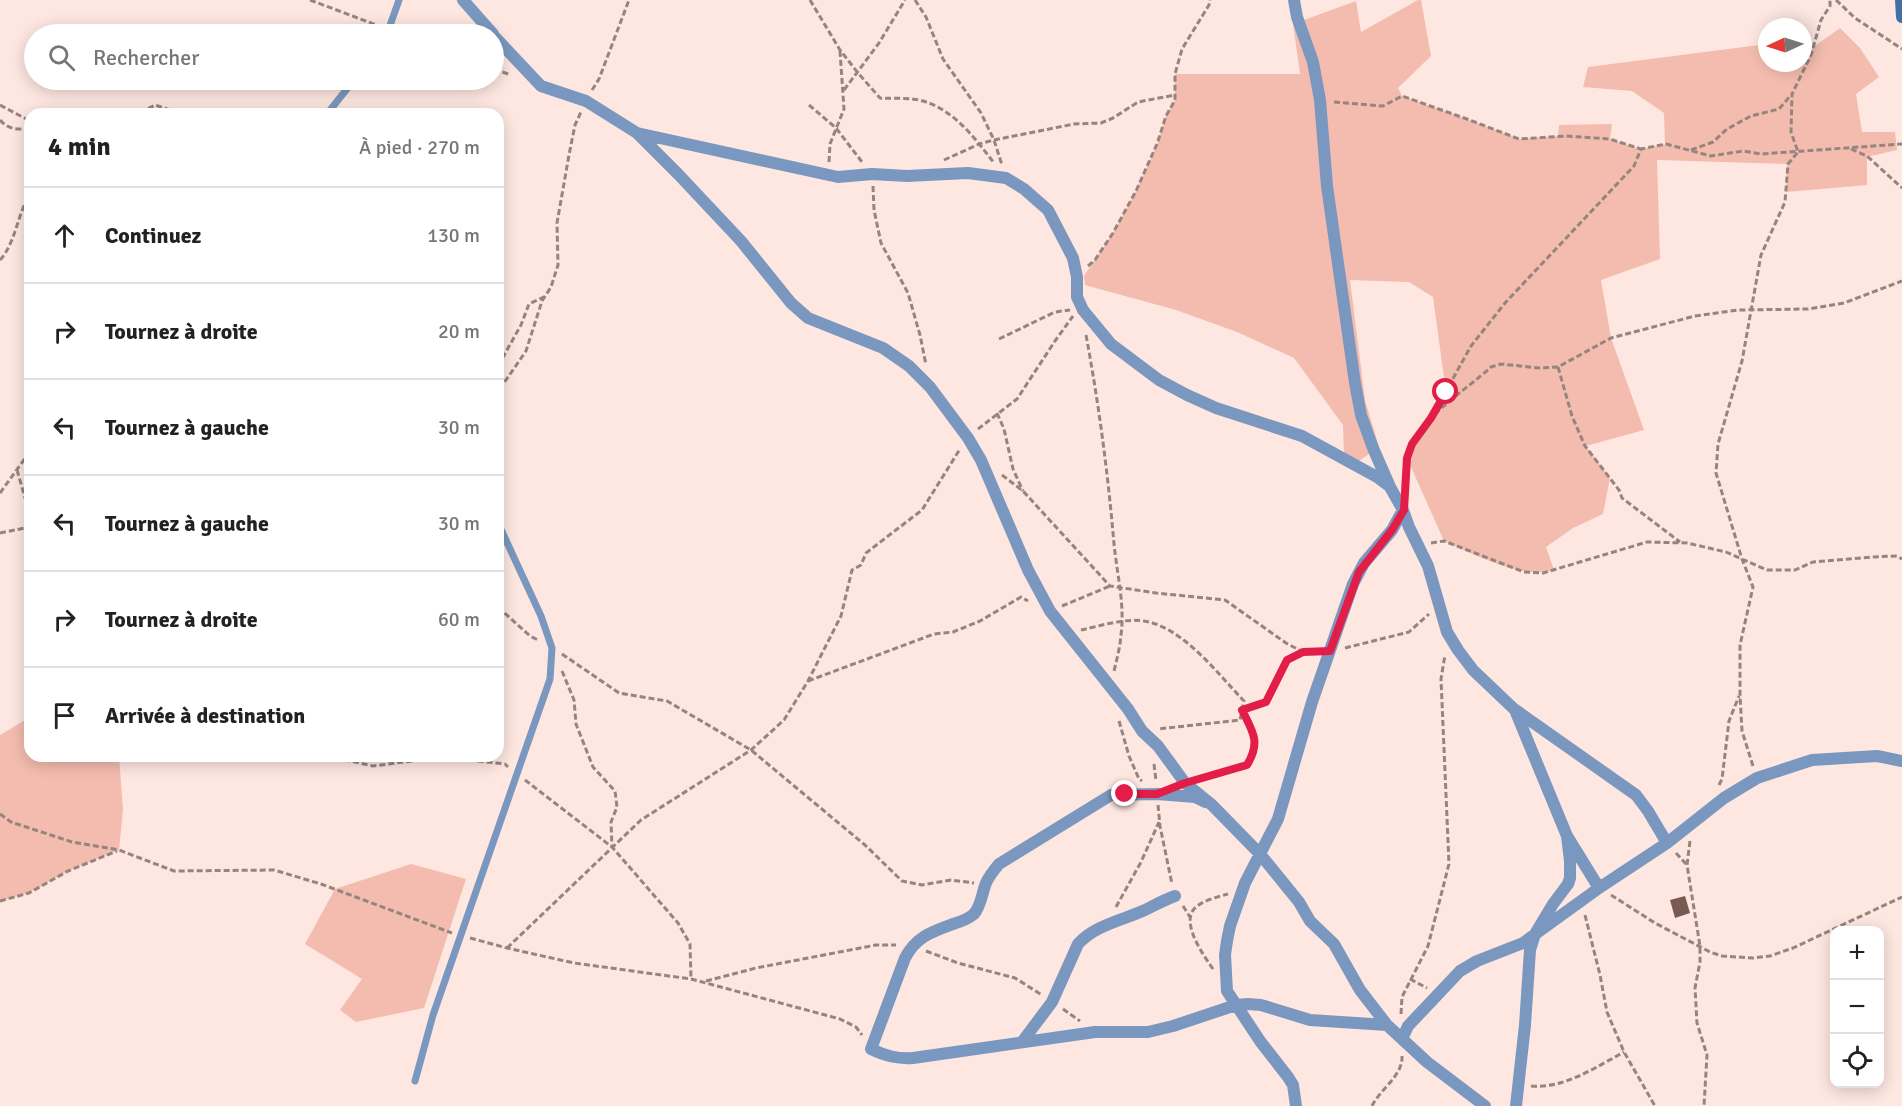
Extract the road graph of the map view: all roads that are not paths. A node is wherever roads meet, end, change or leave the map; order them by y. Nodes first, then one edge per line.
1 (399, 0) edge
2 (463, 0) edge
3 (1294, 0) edge
4 (1901, 0) edge
5 (1902, 17) edge
6 (391, 24) edge
7 (484, 24) edge
8 (504, 47) edge
9 (346, 90) edge
10 (332, 108) edge
11 (637, 133) junction
12 (1390, 487) junction
13 (1404, 510) junction
14 (504, 536) edge
15 (1514, 709) junction
16 (1902, 761) edge
17 (1212, 805) junction
18 (1567, 836) junction
19 (1667, 843) junction
20 (1260, 854) junction
21 (1599, 888) junction
22 (1175, 896) road end
23 (1534, 934) junction
24 (1236, 1005) junction
25 (1387, 1025) junction
26 (1404, 1034) junction
27 (1022, 1042) junction
28 (415, 1081) dead end
29 (1471, 1101) edge
30 (1296, 1106) edge
31 (1485, 1106) edge
32 (1516, 1106) edge

1 - 6 lane
2 - 7 street
3 - 12 street
4 - 5 street
8 - 11 street
9 - 10 lane
11 - 12 street
11 - 17 street
12 - 13 street
13 - 15 street
13 - 20 street
14 - 28 lane
15 - 18 street
15 - 19 street
16 - 19 street
17 - 20 street
17 - 27 street
18 - 21 street
18 - 23 street
19 - 21 street
20 - 24 street
20 - 25 street
21 - 23 street
22 - 27 street
23 - 26 street
23 - 32 street
24 - 25 street
24 - 27 street
24 - 30 street
25 - 26 street
26 - 29 street
29 - 31 street

